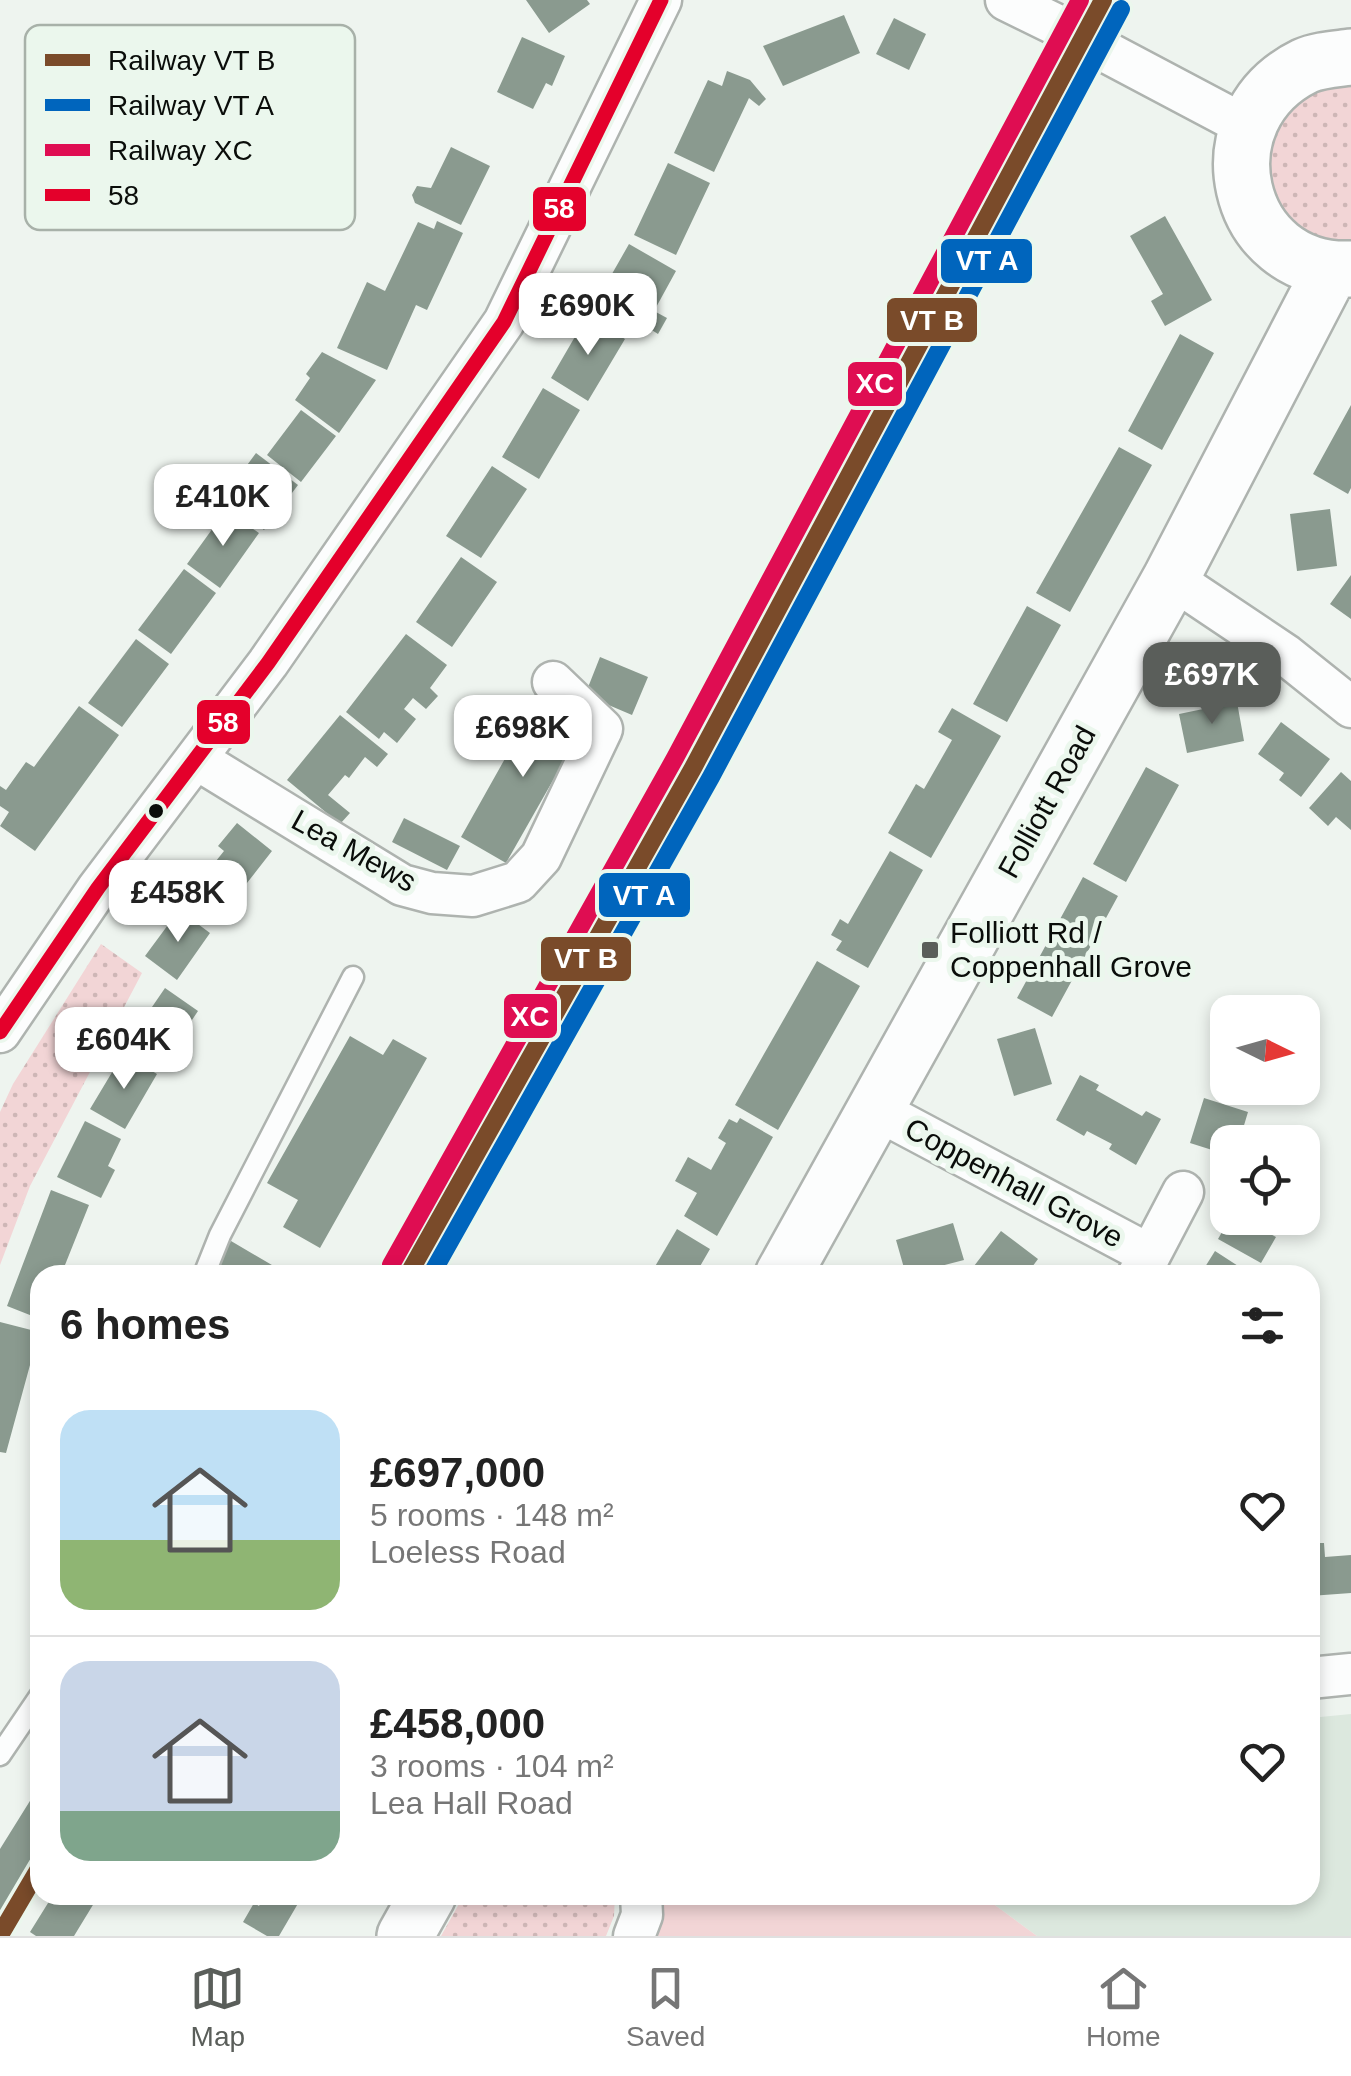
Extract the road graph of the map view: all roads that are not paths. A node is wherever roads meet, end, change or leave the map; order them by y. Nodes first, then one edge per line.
1 (661, 0) edge
2 (1006, 0) edge
3 (1351, 57) edge
4 (1246, 126) junction
5 (1341, 270) edge
6 (1171, 578) junction
7 (553, 682) dead end
8 (1351, 707) edge
9 (198, 760) junction
10 (352, 977) dead end
11 (0, 1032) edge
12 (877, 1110) junction
13 (1183, 1192) dead end
14 (208, 1265) edge
15 (789, 1265) edge
16 (1144, 1265) edge
17 (1351, 1674) edge
18 (1320, 1677) edge
19 (30, 1710) edge
20 (0, 1754) edge
21 (422, 1905) edge
22 (642, 1905) edge
23 (405, 1936) edge
24 (634, 1936) edge

1 - 9 street
2 - 4 street
3 - 4 street
4 - 5 street
5 - 6 street, Folliott Road
6 - 8 street
6 - 12 street, Folliott Road
7 - 9 street, Lea Mews
9 - 11 street
10 - 14 lane
12 - 15 street, Folliott Road
12 - 16 street, Coppenhall Grove
13 - 16 street, Coppenhall Grove
17 - 18 street
19 - 20 lane
21 - 23 street
22 - 24 street

